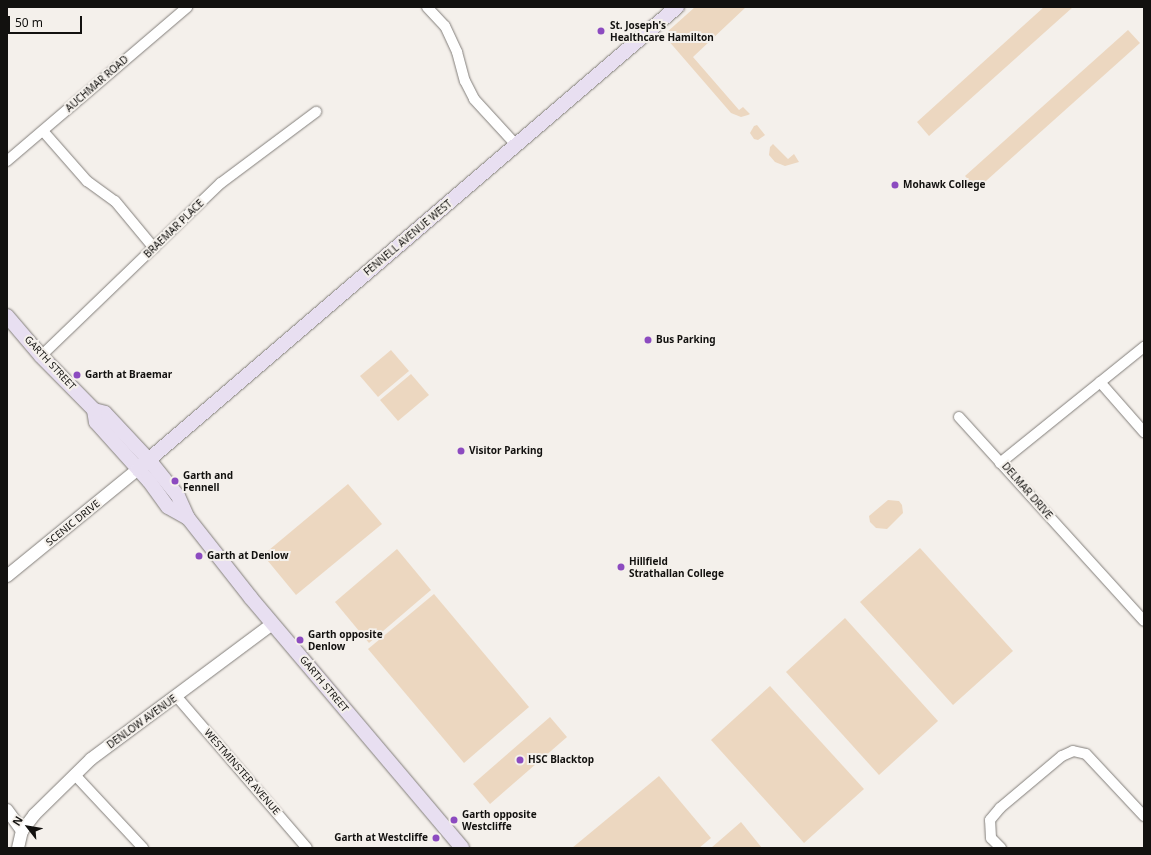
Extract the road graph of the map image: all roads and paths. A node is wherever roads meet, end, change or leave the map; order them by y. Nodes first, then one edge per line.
1 (187, 7) edge
2 (427, 7) edge
3 (677, 7) edge
4 (316, 112) dead end
5 (43, 131) junction
6 (517, 146) junction
7 (7, 161) edge
8 (154, 248) junction
9 (7, 316) edge
10 (1144, 347) edge
11 (41, 356) junction
12 (1100, 382) junction
13 (94, 410) junction
14 (959, 416) dead end
15 (1144, 432) edge
16 (149, 460) junction
17 (1000, 462) junction
18 (138, 470) junction
19 (188, 518) junction
20 (7, 576) edge
21 (1144, 621) edge
22 (272, 624) junction
23 (177, 697) junction
24 (75, 775) junction
25 (7, 810) edge
26 (1144, 816) edge
27 (22, 831) junction
28 (18, 848) edge
29 (143, 848) edge
30 (307, 848) edge
31 (462, 848) edge
32 (1001, 848) edge

1 - 5 street, AUCHMAR ROAD
2 - 6 street
3 - 6 main road, FENNELL AVENUE WEST
4 - 8 street, BRAEMAR PLACE
5 - 7 street, AUCHMAR ROAD
5 - 8 street
6 - 16 main road, FENNELL AVENUE WEST
8 - 11 street, BRAEMAR PLACE
9 - 11 main road, GARTH STREET
10 - 12 street, DELMAR DRIVE
11 - 13 main road, GARTH STREET
12 - 15 street
12 - 17 street, DELMAR DRIVE
13 - 16 main road, GARTH STREET
13 - 18 main road, GARTH STREET
14 - 17 street
16 - 18 main road, FENNELL AVENUE WEST
16 - 19 main road, GARTH STREET
17 - 21 street, DELMAR DRIVE
18 - 19 main road, GARTH STREET
18 - 20 street, SCENIC DRIVE
19 - 22 main road, GARTH STREET
22 - 23 street, DENLOW AVENUE
22 - 31 main road, GARTH STREET
23 - 24 street, DENLOW AVENUE
23 - 30 street, WESTMINSTER AVENUE
24 - 27 street, DENLOW AVENUE
24 - 29 street
25 - 27 street
26 - 32 street
27 - 28 street

